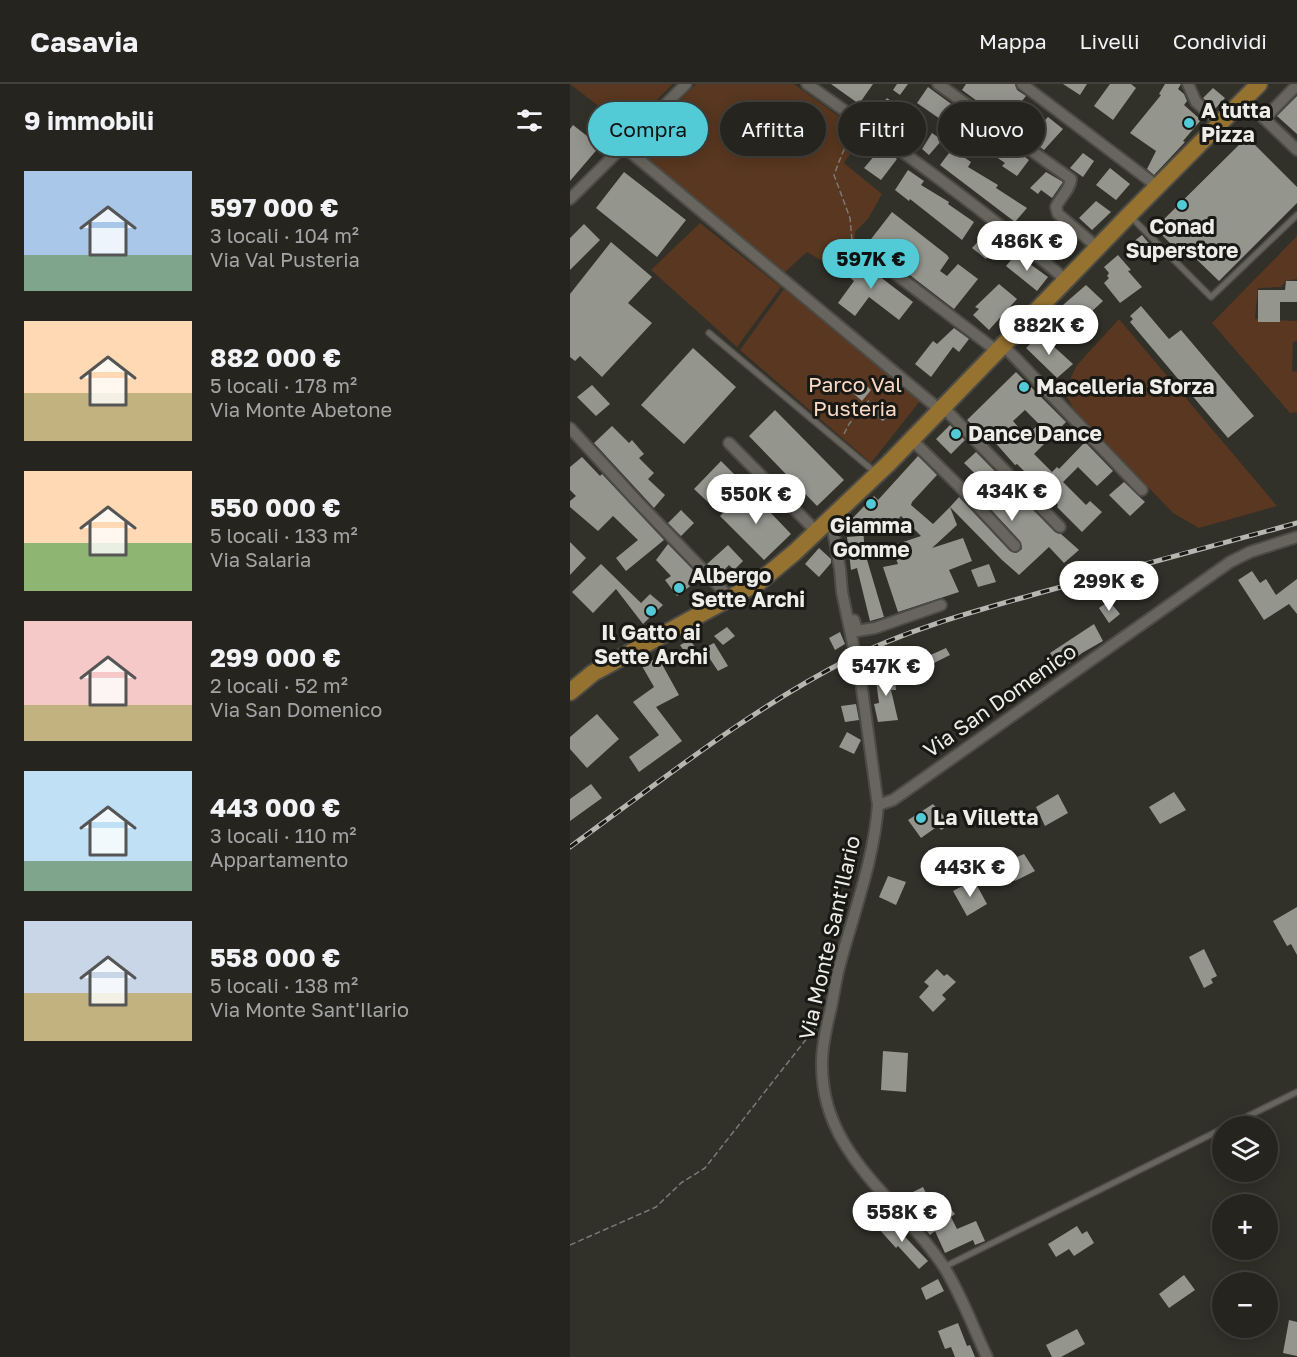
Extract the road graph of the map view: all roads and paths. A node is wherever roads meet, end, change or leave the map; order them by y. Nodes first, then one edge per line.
1 (686, 84) edge
2 (807, 84) edge
3 (938, 84) edge
4 (1022, 84) edge
5 (1188, 84) edge
6 (1259, 84) edge
7 (1297, 85) edge
8 (1244, 99) junction
9 (668, 102) edge
10 (1265, 118) junction
11 (1220, 123) junction
12 (1297, 150) edge
13 (613, 156) edge
14 (635, 156) edge
15 (842, 156) edge
16 (1157, 186) junction
17 (570, 198) edge
18 (1129, 215) junction
19 (1297, 215) edge
20 (852, 240) dead end
21 (1097, 247) junction
22 (861, 248) dead end
23 (1066, 280) junction
24 (709, 333) dead end
25 (1000, 348) junction
26 (872, 398) dead end
27 (941, 409) junction
28 (570, 428) edge
29 (911, 440) junction
30 (729, 443) dead end
31 (841, 443) junction
32 (877, 474) junction
33 (1142, 490) dead end
34 (831, 519) junction
35 (1060, 527) dead end
36 (817, 532) junction
37 (1297, 537) edge
38 (1015, 546) dead end
39 (841, 581) junction
40 (730, 598) junction
41 (941, 605) dead end
42 (570, 692) edge
43 (878, 805) junction
44 (828, 1021) junction
45 (1297, 1092) edge
46 (1248, 1116) edge
47 (1212, 1134) edge
48 (570, 1245) edge
49 (944, 1267) junction
50 (987, 1357) edge

1 - 9 street
2 - 23 street
3 - 21 street
4 - 16 street
5 - 11 street
6 - 8 main road
7 - 10 street
8 - 10 street
8 - 11 main road
10 - 12 street
11 - 16 main road
13 - 17 street
14 - 27 street
15 - 20 path
16 - 18 main road
18 - 19 lane
18 - 21 main road
21 - 23 main road
22 - 25 street
23 - 25 main road
24 - 31 lane
25 - 27 main road
25 - 33 street
26 - 31 path
27 - 29 main road
27 - 35 street
28 - 40 street
29 - 32 main road
29 - 38 street
30 - 36 street
31 - 32 lane
32 - 34 main road
34 - 36 main road
34 - 39 street, Via Monte Sant'Ilario
36 - 40 main road
37 - 43 street, Via San Domenico
39 - 41 street
39 - 43 street, Via Monte Sant'Ilario
40 - 42 main road
43 - 44 street, Via Monte Sant'Ilario
44 - 48 path
44 - 49 street, Via Monte Sant'Ilario
45 - 46 lane
47 - 49 lane
49 - 50 street, Via Monte Sant'Ilario

